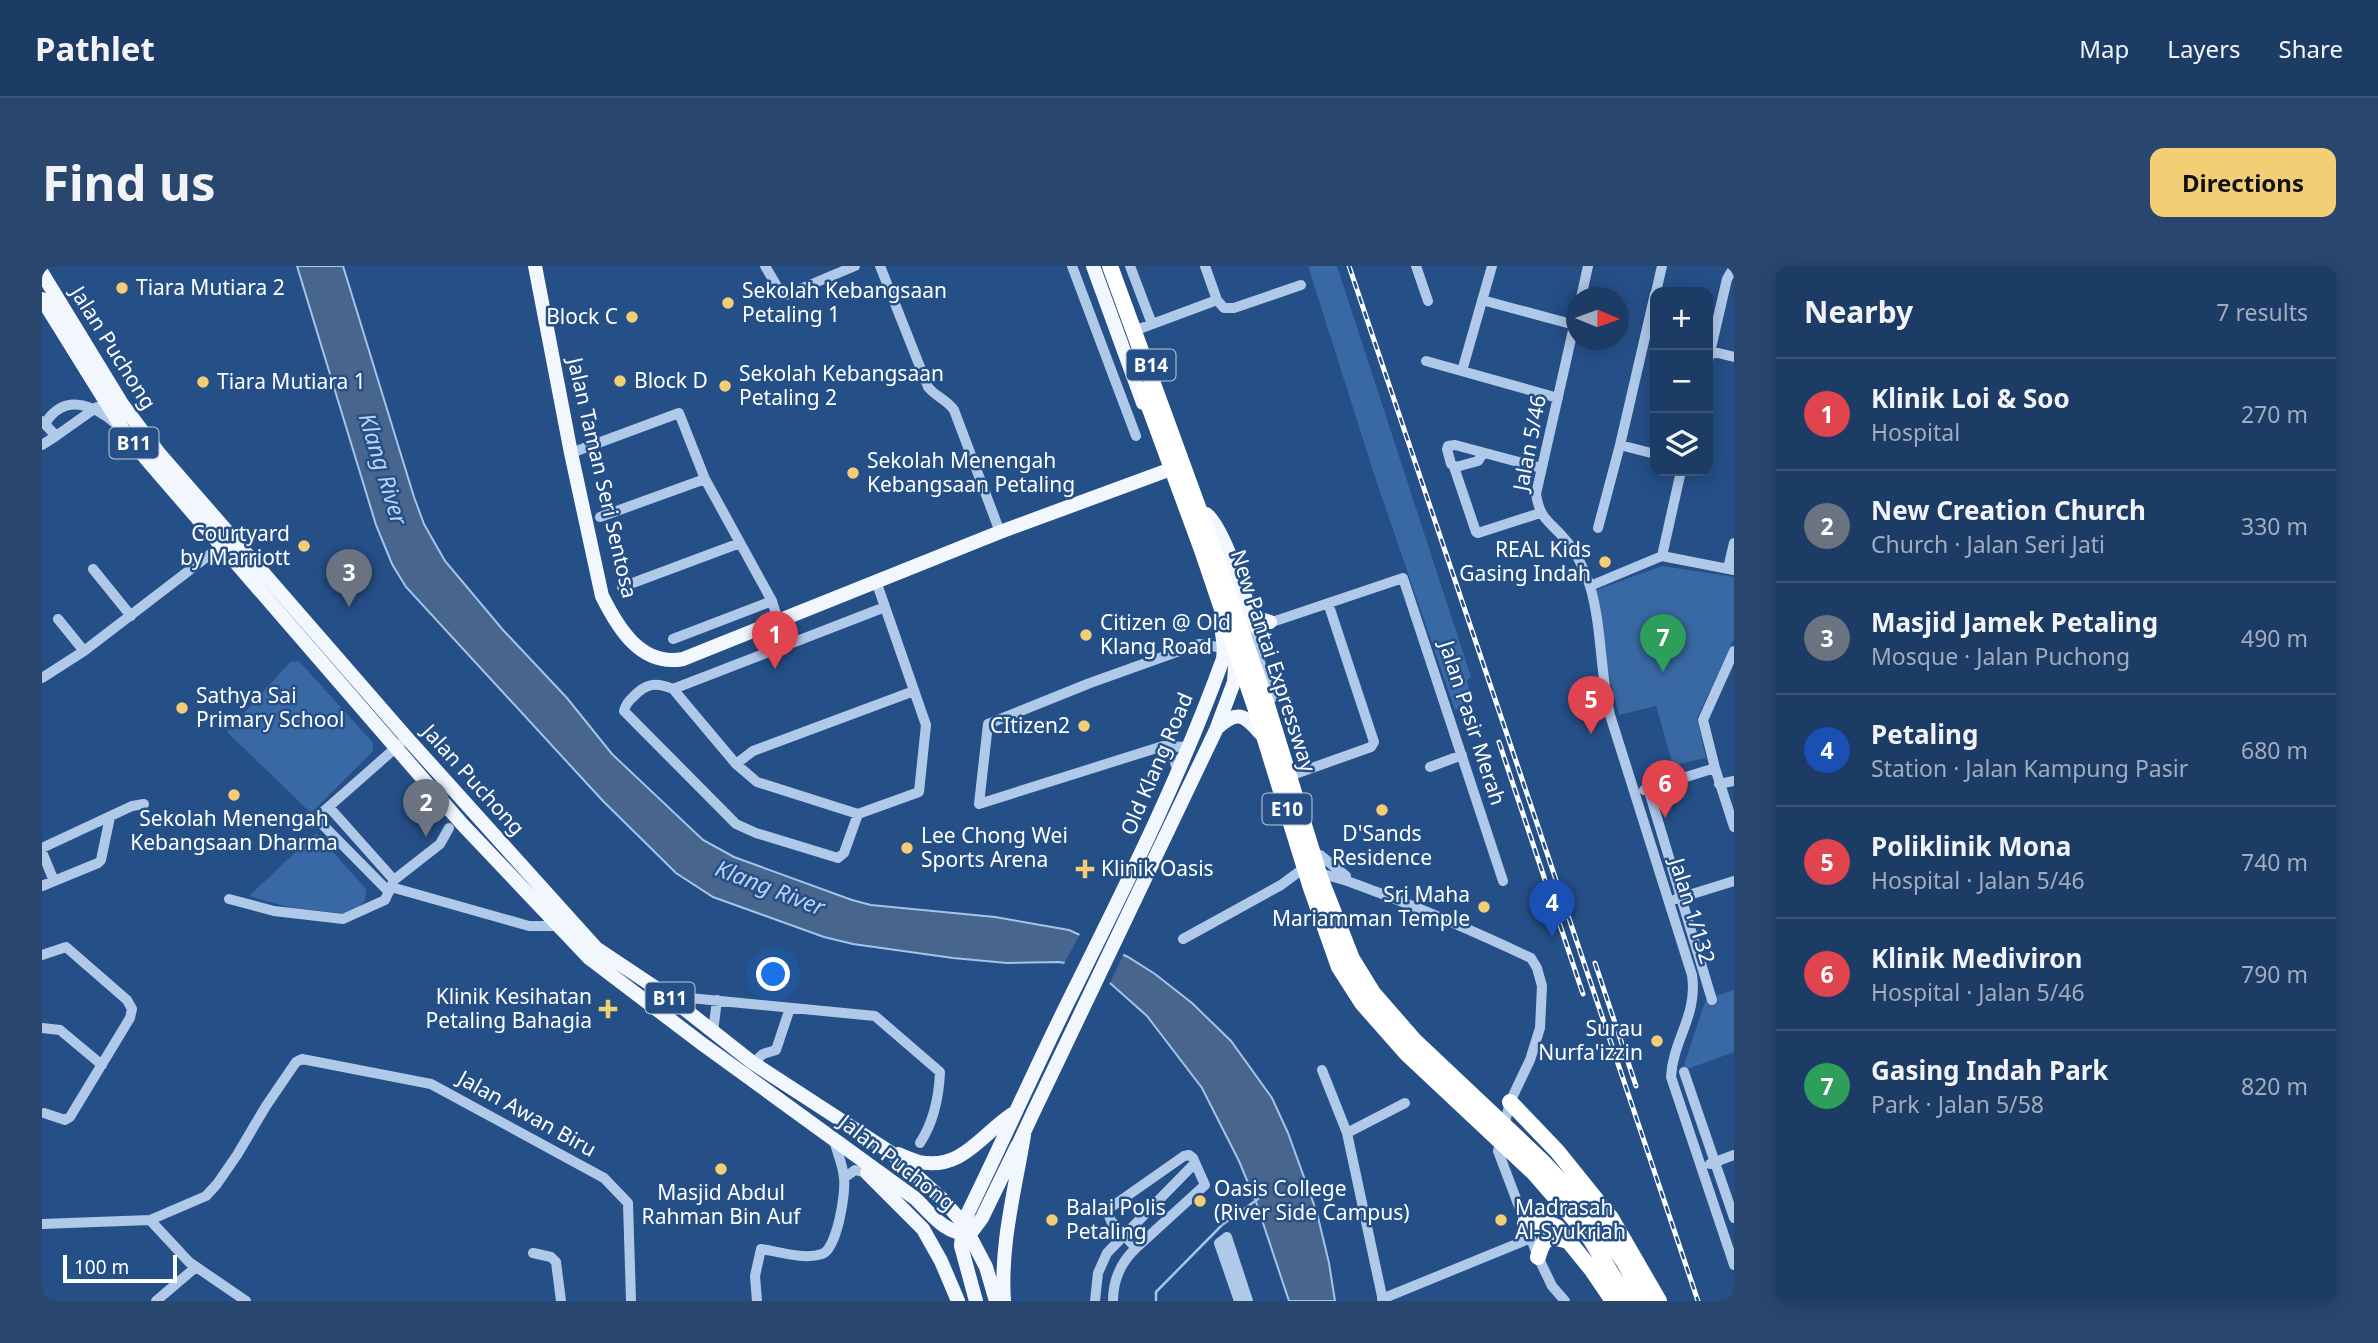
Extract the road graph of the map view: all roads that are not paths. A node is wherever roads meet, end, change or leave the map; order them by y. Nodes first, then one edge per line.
1 (535, 266) edge
2 (765, 266) edge
3 (855, 266) edge
4 (880, 266) edge
5 (1072, 266) edge
6 (1096, 266) edge
7 (1110, 266) edge
8 (1116, 266) edge
9 (1130, 266) edge
10 (1205, 266) edge
11 (1416, 266) edge
12 (1492, 266) edge
13 (1588, 266) edge
14 (1662, 266) edge
15 (1734, 267) edge
16 (42, 273) edge
17 (1301, 285) dead end
18 (1583, 287) edge
19 (1657, 287) edge
20 (42, 299) edge
21 (1217, 300) junction
22 (1482, 300) junction
23 (1428, 301) dead end
24 (1650, 318) edge
25 (1566, 319) edge
26 (1145, 326) junction
27 (1569, 350) edge
28 (1710, 350) edge
29 (1713, 356) edge
30 (1734, 356) edge
31 (1426, 361) dead end
32 (1462, 371) junction
33 (100, 393) junction
34 (1558, 398) junction
35 (96, 410) junction
36 (43, 422) edge
37 (124, 431) junction
38 (56, 436) junction
39 (1136, 436) dead end
40 (42, 444) edge
41 (1620, 445) junction
42 (1161, 452) junction
43 (571, 453) junction
44 (1483, 453) junction
45 (1650, 453) edge
46 (1187, 463) junction
47 (1454, 467) junction
48 (1541, 468) junction
49 (1167, 470) junction
50 (1149, 475) junction
51 (1680, 476) edge
52 (705, 479) junction
53 (1175, 488) junction
54 (1540, 513) junction
55 (1206, 514) junction
56 (600, 517) dead end
57 (1598, 528) dead end
58 (1000, 532) junction
59 (227, 541) junction
60 (740, 543) junction
61 (1734, 543) edge
62 (1662, 556) junction
63 (1732, 567) edge
64 (93, 569) dead end
65 (876, 581) junction
66 (1590, 586) junction
67 (622, 587) dead end
68 (1236, 592) junction
69 (772, 601) junction
70 (1328, 603) junction
71 (1247, 605) junction
72 (885, 607) junction
73 (131, 616) junction
74 (58, 620) dead end
75 (778, 620) junction
76 (1270, 622) junction
77 (1253, 628) junction
78 (673, 639) dead end
79 (1230, 648) junction
80 (1734, 651) edge
81 (85, 652) junction
82 (1261, 660) junction
83 (42, 678) edge
84 (673, 689) junction
85 (914, 691) junction
86 (1281, 725) junction
87 (1216, 730) junction
88 (1260, 733) junction
89 (397, 747) junction
90 (1189, 747) junction
91 (1158, 749) junction
92 (1462, 755) junction
93 (736, 764) junction
94 (1430, 767) dead end
95 (1715, 768) junction
96 (1178, 773) junction
97 (1296, 774) junction
98 (1734, 781) edge
99 (1720, 784) junction
100 (1648, 789) junction
101 (1636, 792) junction
102 (144, 804) dead end
103 (329, 807) junction
104 (858, 814) junction
105 (110, 817) junction
106 (1734, 826) edge
107 (449, 828) dead end
108 (1653, 848) joint
109 (42, 850) edge
110 (1320, 855) junction
111 (1300, 871) junction
112 (1314, 873) junction
113 (54, 881) junction
114 (1503, 881) dead end
115 (1734, 881) edge
116 (1356, 885) junction
117 (42, 886) edge
118 (391, 886) junction
119 (1681, 897) junction
120 (229, 899) dead end
121 (1669, 901) junction
122 (1126, 903) junction
123 (557, 926) junction
124 (1184, 939) dead end
125 (42, 956) edge
126 (668, 996) junction
127 (716, 1000) junction
128 (1712, 1000) dead end
129 (790, 1007) junction
130 (42, 1028) edge
131 (713, 1032) junction
132 (753, 1063) junction
133 (102, 1065) junction
134 (1322, 1070) dead end
135 (1686, 1076) dead end
136 (1510, 1102) junction
137 (1405, 1103) dead end
138 (1016, 1112) junction
139 (44, 1113) dead end
140 (1025, 1130) junction
141 (1347, 1133) junction
142 (834, 1140) junction
143 (920, 1143) dead end
144 (848, 1150) junction
145 (890, 1152) junction
146 (1734, 1155) edge
147 (1716, 1162) junction
148 (1195, 1163) junction
149 (1701, 1168) junction
150 (867, 1173) junction
151 (844, 1178) junction
152 (1734, 1218) edge
153 (150, 1220) junction
154 (42, 1224) edge
155 (965, 1230) junction
156 (1528, 1231) junction
157 (1123, 1234) junction
158 (1570, 1242) junction
159 (1136, 1248) junction
160 (533, 1253) dead end
161 (1538, 1257) junction
162 (1734, 1265) edge
163 (1617, 1266) junction
164 (195, 1267) junction
165 (241, 1299) edge
166 (158, 1300) edge
167 (1383, 1300) edge
168 (561, 1301) edge
169 (631, 1301) edge
170 (757, 1301) edge
171 (958, 1301) edge
172 (975, 1301) edge
173 (996, 1301) edge
174 (1004, 1301) edge
175 (1095, 1301) edge
176 (1113, 1301) edge
177 (1239, 1301) edge
178 (1248, 1301) edge
179 (1564, 1301) edge
180 (1612, 1301) edge
181 (1628, 1301) edge
182 (1645, 1301) edge
183 (1658, 1301) edge

1 - 43 main road, Jalan Taman Seri Sentosa
2 - 3 street
4 - 58 street
5 - 39 street
6 - 42 main road, Old Klang Road / B14
6 - 163 highway, New Pantai Expressway / E10
7 - 163 highway, New Pantai Expressway / E10
8 - 26 main road, Old Klang Road / B14
9 - 26 street
10 - 21 street
11 - 23 street
12 - 22 street
13 - 18 street
14 - 19 street
15 - 28 street
16 - 59 main road, Jalan Puchong / B11
17 - 21 street
20 - 33 main road, Jalan Puchong / B11
21 - 26 street
22 - 25 street
22 - 32 street
24 - 41 street
26 - 46 main road, Old Klang Road / B14
27 - 34 street, Jalan 5/46
29 - 30 street
31 - 32 street
32 - 34 street
33 - 35 street
33 - 37 main road, Jalan Puchong / B11
34 - 48 street, Jalan 5/46
35 - 36 street
35 - 37 street
35 - 38 street
36 - 38 street
37 - 59 main road, Jalan Puchong / B11
38 - 40 street
41 - 45 street
41 - 57 street
42 - 49 main road, Old Klang Road / B14
42 - 50 main road
43 - 52 street
43 - 75 main road, Jalan Taman Seri Sentosa
44 - 47 street
44 - 47 street
44 - 48 street
46 - 49 main road, Jalan Taman Seri Sentosa
46 - 55 main road, Old Klang Road / B14
47 - 54 street
48 - 54 street, Jalan 5/46
49 - 50 main road, Jalan Taman Seri Sentosa
49 - 53 main road, Old Klang Road / B14
50 - 53 main road
50 - 58 main road, Jalan Taman Seri Sentosa
51 - 62 street
52 - 56 street
52 - 60 street
53 - 79 main road, Old Klang Road / B14
54 - 66 street, Jalan 5/46
55 - 68 main road, Old Klang Road / B14
55 - 71 main road
58 - 65 main road, Jalan Taman Seri Sentosa
59 - 73 street
59 - 89 main road, Jalan Puchong / B11
60 - 67 street
60 - 69 street
61 - 63 street
62 - 63 street
62 - 66 street
64 - 73 street
65 - 72 street
65 - 75 main road, Jalan Taman Seri Sentosa
66 - 101 street, Jalan 5/46
68 - 77 street
68 - 79 main road, Old Klang Road / B14
69 - 75 street
69 - 78 street
70 - 76 street
70 - 92 street, Jalan Pasir Merah
70 - 97 street
71 - 76 main road
71 - 77 main road
72 - 84 street
72 - 85 street
73 - 81 street
74 - 81 street
76 - 77 street
77 - 79 main road
77 - 82 street
79 - 82 main road
79 - 87 main road, Old Klang Road / B14
79 - 90 main road, Old Klang Road / B14
79 - 91 street
79 - 96 main road
80 - 95 street
81 - 83 street
82 - 86 street
84 - 93 street
84 - 104 street
85 - 93 street
85 - 104 street
86 - 88 street
86 - 97 street
87 - 88 main road
87 - 122 main road, Old Klang Road
88 - 111 street
89 - 103 street
89 - 123 main road, Jalan Puchong / B11
89 - 126 main road, Jalan Puchong / B11
90 - 91 street
90 - 96 main road, Old Klang Road
91 - 96 street
92 - 94 street
92 - 114 street, Jalan Pasir Merah
93 - 104 street
95 - 99 street
95 - 100 street
96 - 122 main road, Old Klang Road
97 - 110 street
98 - 99 street
99 - 106 street
100 - 101 street
100 - 119 street
101 - 108 street, Jalan 5/46
102 - 105 street
103 - 118 street
103 - 118 street
105 - 109 street
105 - 113 street
107 - 118 street
108 - 121 street, Jalan 1/132
109 - 113 street
110 - 112 street
110 - 116 street
111 - 112 street
111 - 124 street
112 - 116 street
113 - 117 street
115 - 119 street
116 - 136 street
118 - 120 street
118 - 123 street
119 - 121 street
119 - 128 street
121 - 149 street, Jalan 1/132
122 - 138 main road, Old Klang Road
122 - 140 main road, Old Klang Road
123 - 142 main road, Jalan Puchong / B11
125 - 133 street
126 - 127 street
126 - 131 main road, Jalan Puchong / B11
127 - 129 street
127 - 131 street
129 - 132 street
129 - 143 street
130 - 133 street
131 - 132 main road, Jalan Puchong / B11
132 - 145 main road, Jalan Puchong / B11
133 - 139 street
134 - 141 street
135 - 147 street
136 - 156 street
136 - 183 highway
137 - 141 street
138 - 145 main road
138 - 155 main road, Old Klang Road
140 - 155 main road, Old Klang Road
140 - 174 main road
141 - 167 street
142 - 144 main road, Jalan Puchong / B11
142 - 151 street
144 - 150 main road
144 - 155 main road, Jalan Puchong / B11
145 - 155 main road, Jalan Puchong / B11
146 - 147 street
147 - 149 street
147 - 152 street
148 - 157 street
148 - 157 street
148 - 159 street
149 - 162 street, Jalan 1/132
150 - 151 street
150 - 171 main road
151 - 170 street
153 - 154 street
153 - 164 street
153 - 169 street, Jalan Awan Biru
155 - 172 main road
155 - 173 main road
156 - 158 highway
156 - 161 street
156 - 167 street
157 - 159 street
157 - 175 street
158 - 161 highway
158 - 180 highway
159 - 176 street
160 - 168 street
161 - 179 street
163 - 181 highway, New Pantai Expressway / E10
163 - 182 highway, New Pantai Expressway / E10
164 - 165 street
164 - 166 street
177 - 178 street

